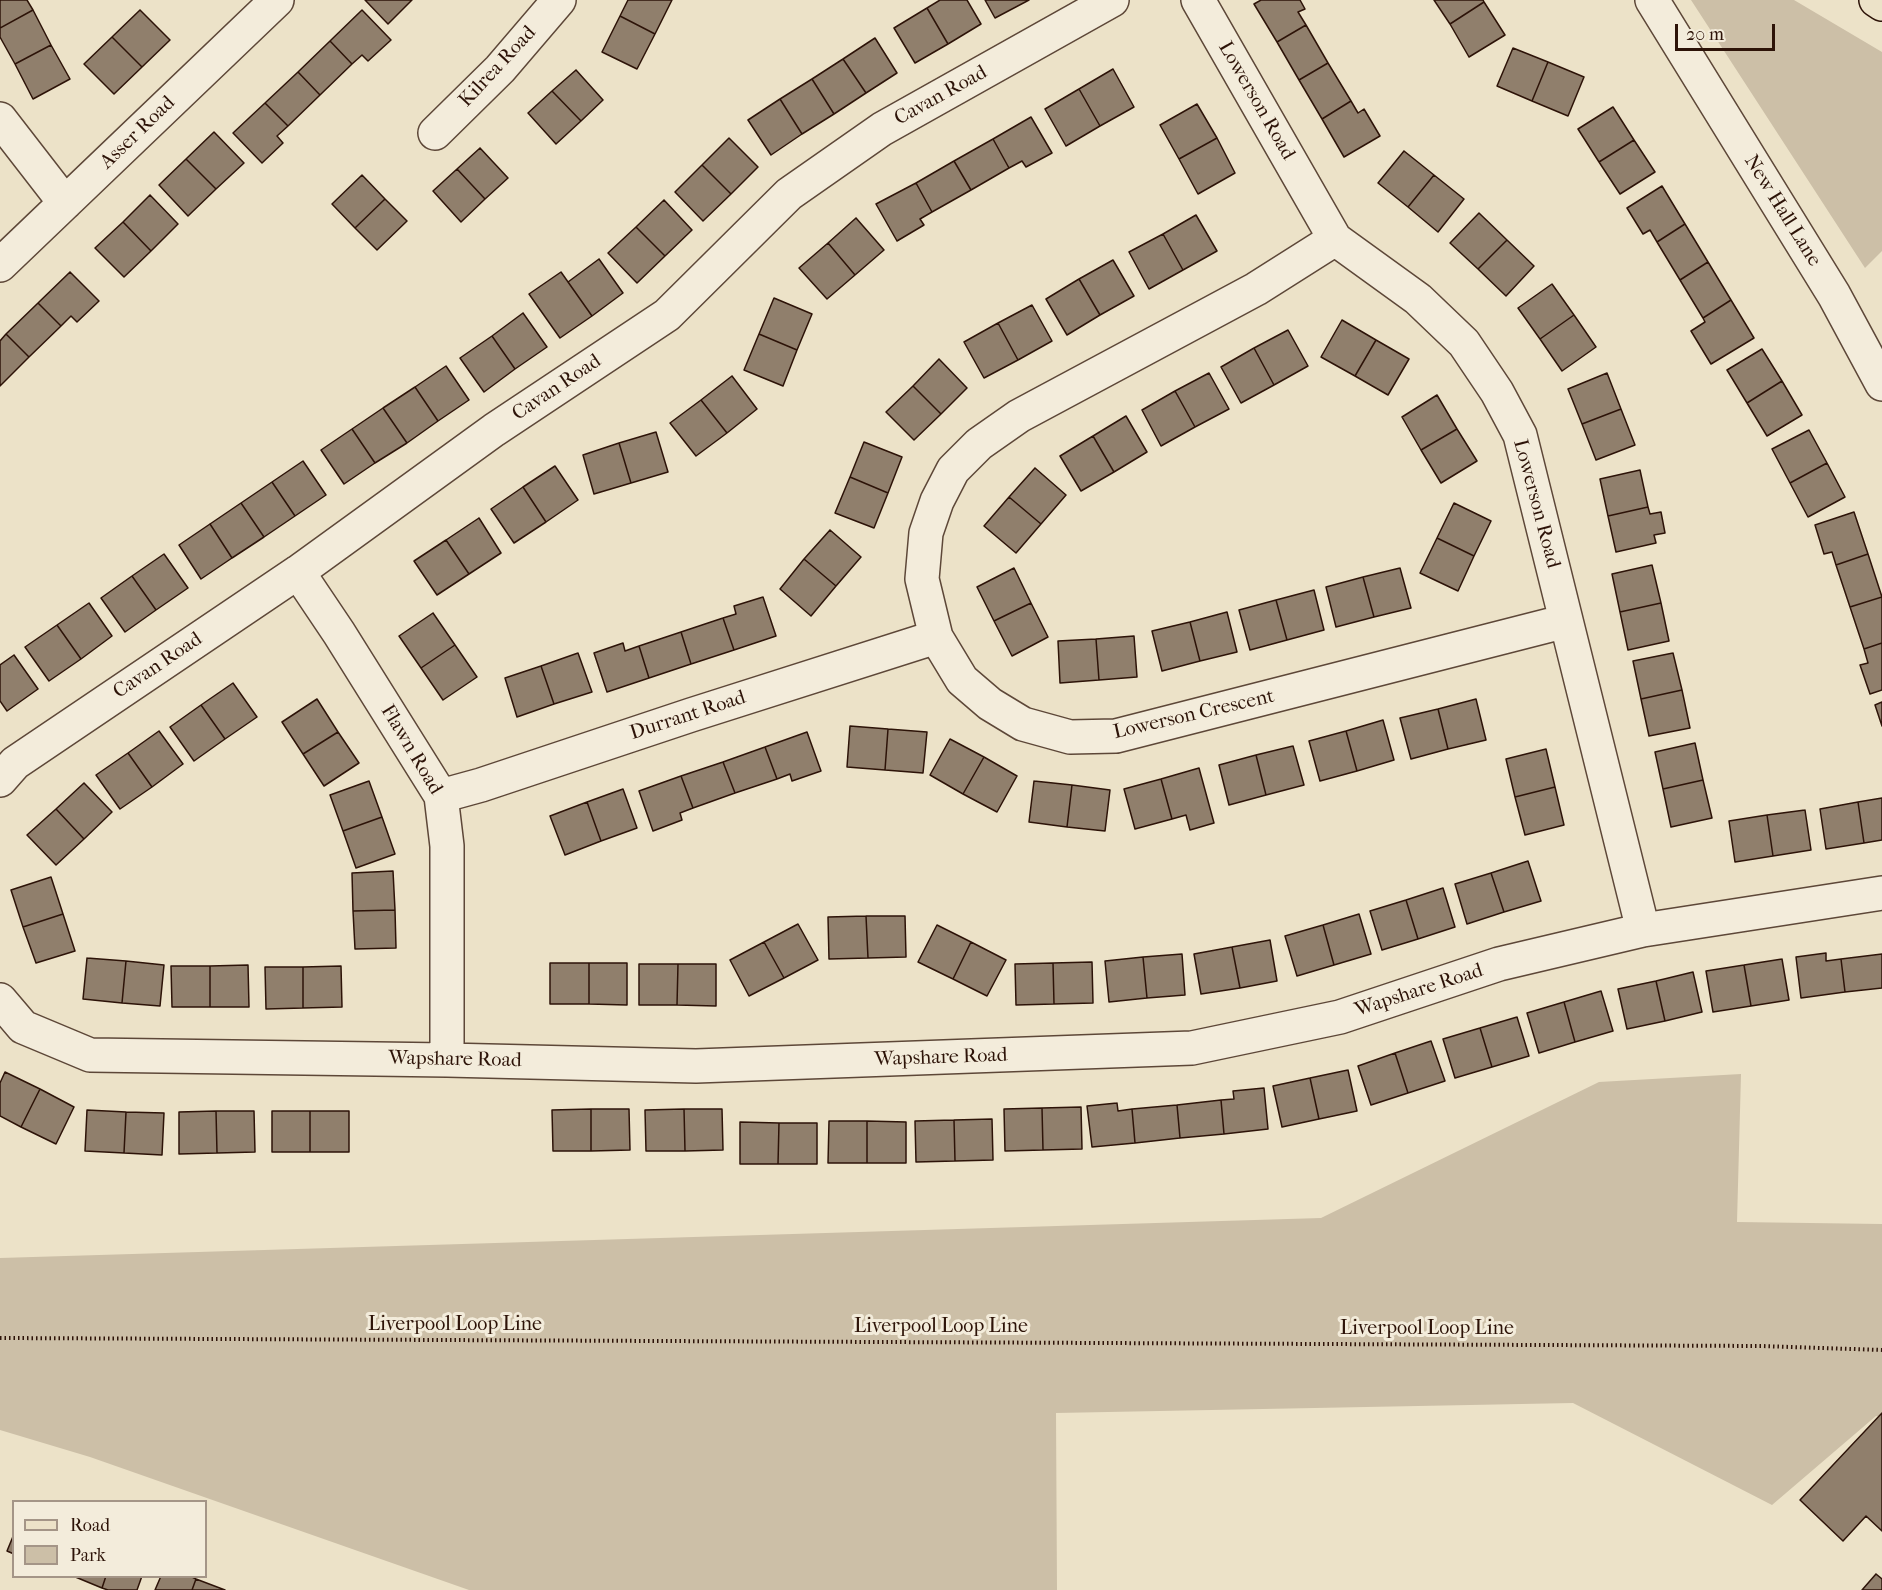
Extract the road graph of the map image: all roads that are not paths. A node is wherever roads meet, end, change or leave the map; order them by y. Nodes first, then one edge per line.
1 (277, 0) edge
2 (560, 0) edge
3 (1112, 0) edge
4 (1198, 0) edge
5 (1652, 0) edge
6 (1876, 0) edge
7 (1882, 4) edge
8 (0, 119) edge
9 (435, 133) dead end
10 (65, 203) junction
11 (1335, 239) junction
12 (0, 265) edge
13 (1882, 384) edge
14 (298, 572) junction
15 (1566, 621) junction
16 (936, 637) junction
17 (0, 780) edge
18 (441, 796) junction
19 (1882, 893) edge
20 (1643, 930) junction
21 (0, 1000) edge
22 (447, 1060) junction

1 - 10 street, Asser Road
2 - 9 street, Kilrea Road
3 - 14 street, Cavan Road
4 - 11 street, Lowerson Road
5 - 13 street, New Hall Lane
6 - 7 main road
8 - 10 street
10 - 12 street, Asser Road
11 - 15 street, Lowerson Road
11 - 16 street, Lowerson Crescent
14 - 17 street, Cavan Road
14 - 18 street, Flawn Road
15 - 16 street, Lowerson Crescent
15 - 20 street, Lowerson Road
16 - 18 street, Durrant Road
18 - 22 street, Flawn Road
19 - 20 street, Wapshare Road
20 - 22 street, Wapshare Road
21 - 22 street, Wapshare Road

